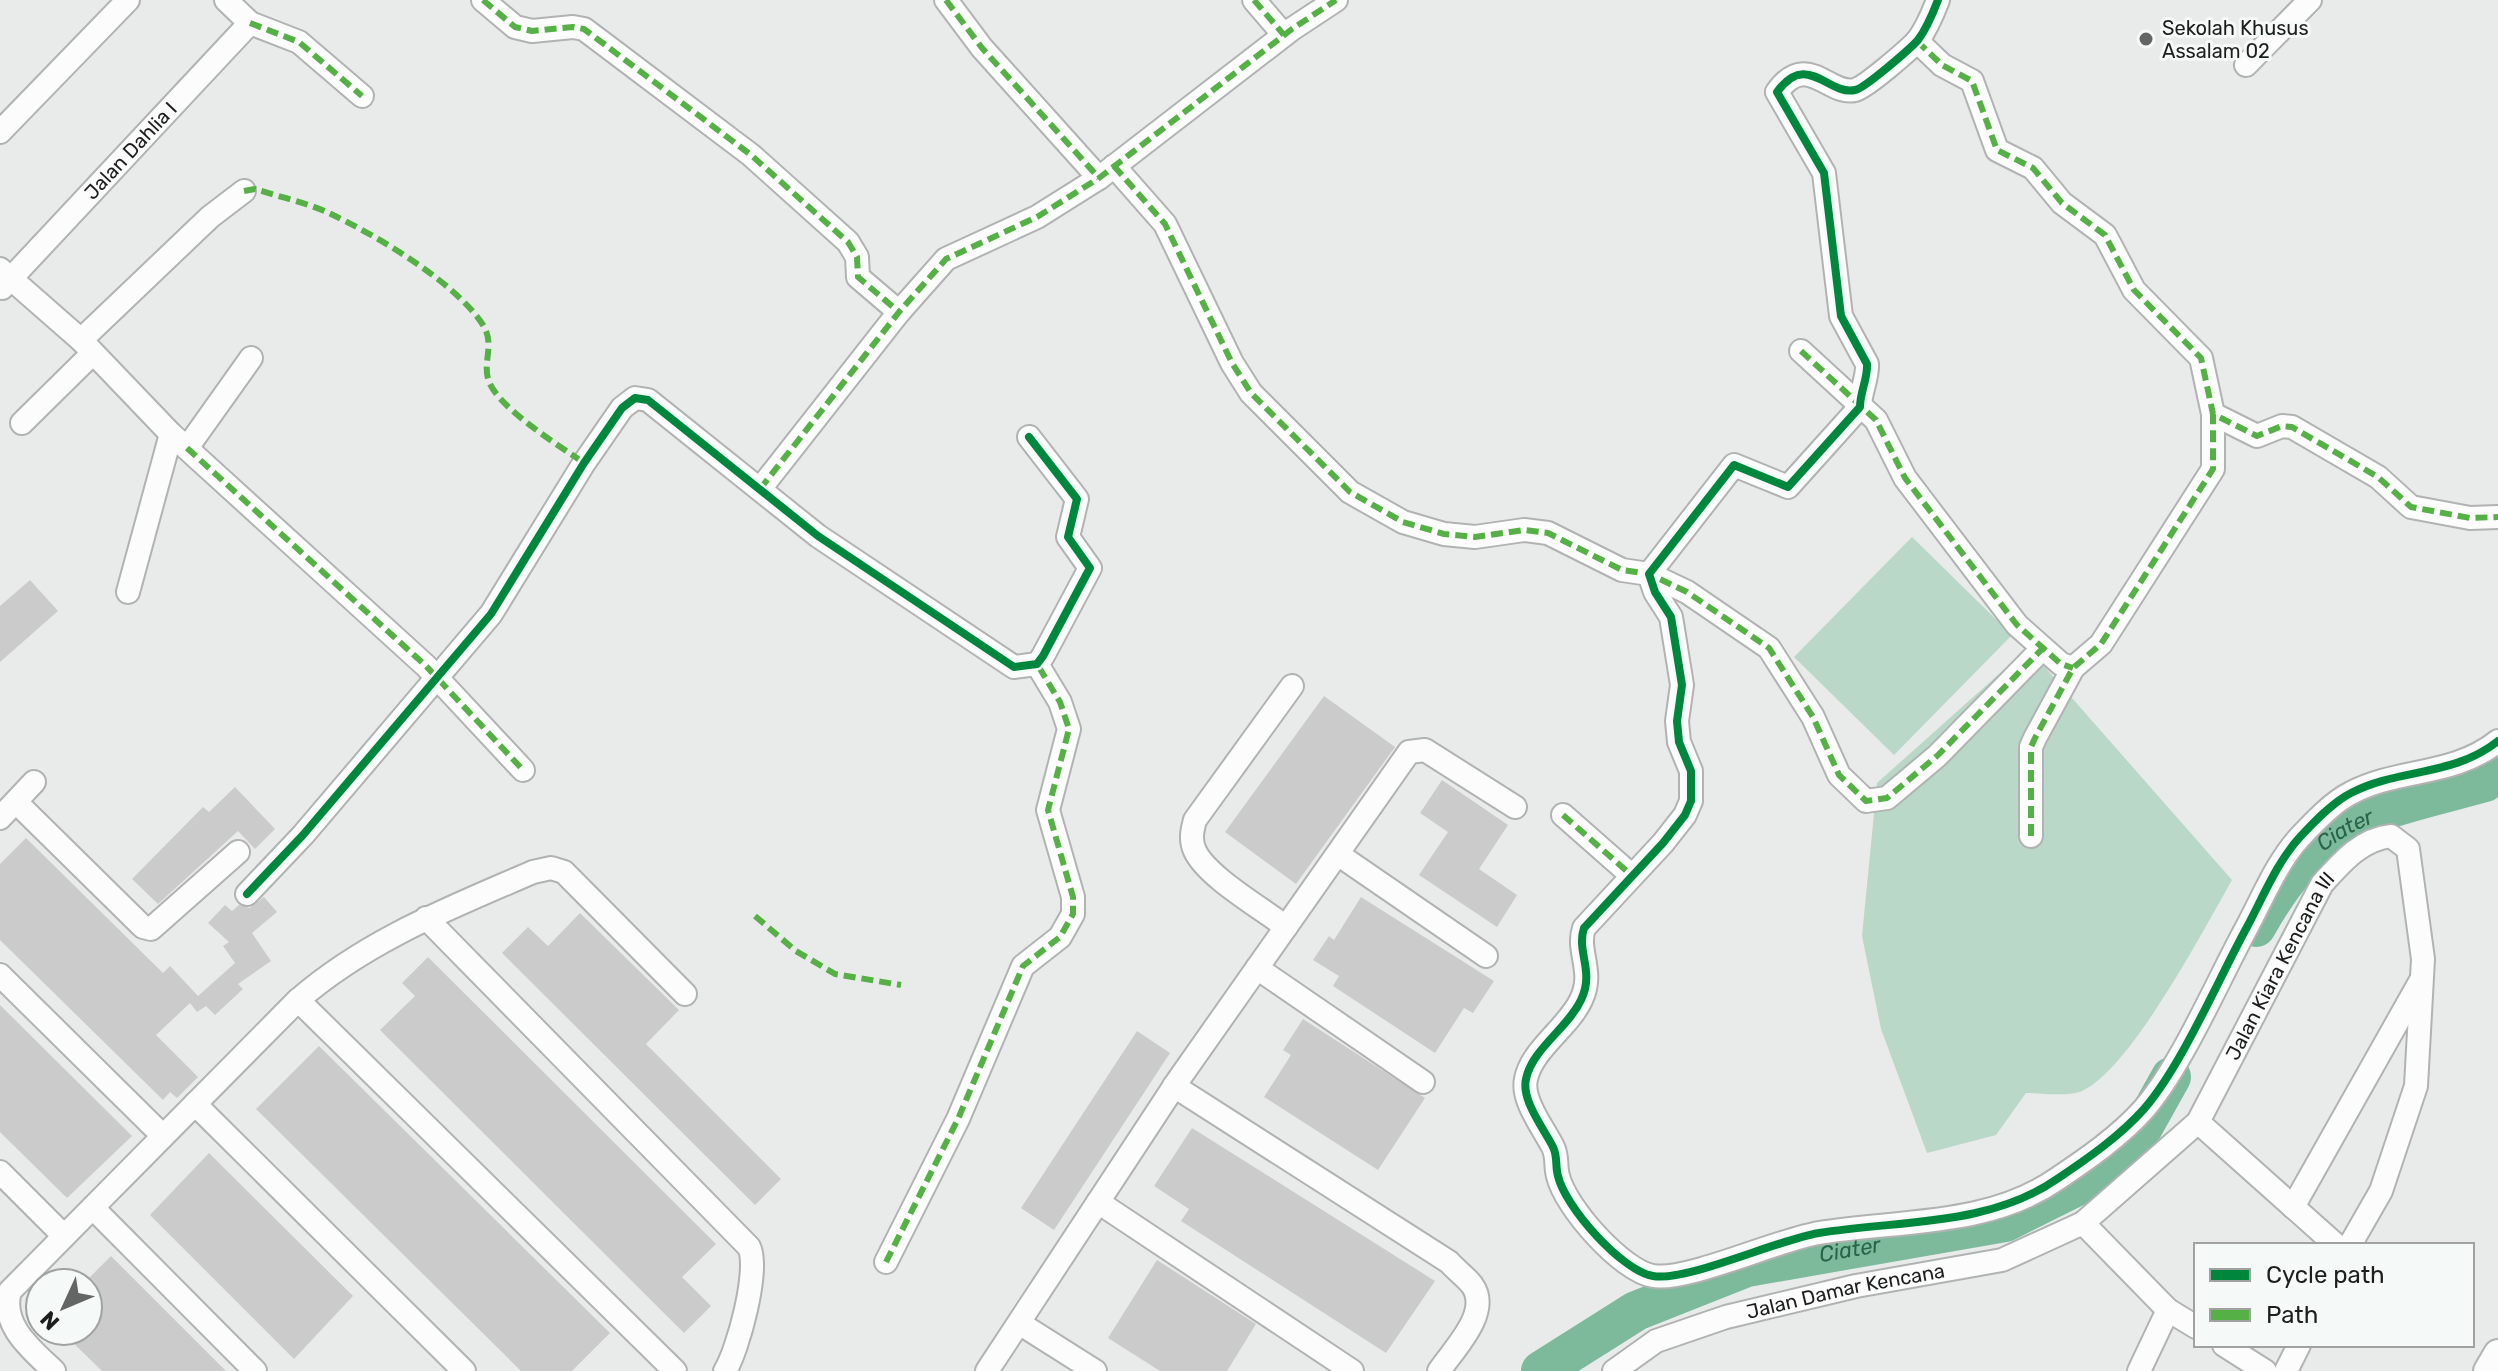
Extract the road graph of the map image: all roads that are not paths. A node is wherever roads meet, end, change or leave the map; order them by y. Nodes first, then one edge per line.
1 (128, 0) edge
2 (226, 0) edge
3 (483, 0) edge
4 (946, 0) edge
5 (1254, 0) edge
6 (1336, 0) edge
7 (1938, 0) edge
8 (2310, 0) edge
9 (250, 23) junction
10 (1284, 35) junction
11 (1917, 41) junction
12 (2246, 65) dead end
13 (362, 96) dead end
14 (0, 132) edge
15 (1107, 172) junction
16 (244, 191) dead end
17 (4, 279) edge
18 (899, 312) junction
19 (87, 347) junction
20 (1801, 351) dead end
21 (251, 358) dead end
22 (1860, 407) junction
23 (2213, 414) junction
24 (22, 423) dead end
25 (1029, 437) dead end
26 (179, 441) junction
27 (760, 489) junction
28 (2498, 517) edge
29 (1649, 574) junction
30 (128, 592) dead end
31 (2042, 649) junction
32 (1037, 664) junction
33 (2073, 668) junction
34 (435, 676) junction
35 (1292, 686) dead end
36 (2498, 741) edge
37 (523, 770) dead end
38 (34, 782) dead end
39 (1515, 807) dead end
40 (8, 810) edge
41 (1563, 815) dead end
42 (2031, 836) dead end
43 (238, 852) dead end
44 (1339, 855) junction
45 (1630, 874) junction
46 (247, 894) dead end
47 (426, 918) junction
48 (1286, 927) junction
49 (1486, 956) dead end
50 (1257, 968) junction
51 (0, 975) edge
52 (2422, 978) junction
53 (685, 994) dead end
54 (298, 1000) junction
55 (1423, 1082) dead end
56 (1174, 1086) junction
57 (195, 1104) junction
58 (2198, 1122) junction
59 (163, 1136) junction
60 (0, 1172) edge
61 (1098, 1202) junction
62 (2293, 1207) junction
63 (93, 1208) junction
64 (2083, 1223) junction
65 (64, 1236) junction
66 (2334, 1243) edge
67 (2351, 1243) edge
68 (886, 1262) dead end
69 (2168, 1310) junction
70 (1019, 1323) junction
71 (2194, 1326) edge
72 (2227, 1347) edge
73 (2298, 1347) edge
74 (2498, 1354) edge
75 (54, 1371) edge
76 (255, 1371) edge
77 (464, 1371) edge
78 (675, 1371) edge
79 (725, 1371) edge
80 (987, 1371) edge
81 (1095, 1371) edge
82 (1352, 1371) edge
83 (1439, 1371) edge
84 (1614, 1371) edge
85 (2139, 1371) edge
86 (2265, 1371) edge
87 (2286, 1371) edge
88 (2488, 1371) edge

1 - 14 street
2 - 9 street
3 - 18 street
4 - 15 street
5 - 10 street
6 - 10 street
7 - 11 street
8 - 12 street
9 - 13 street
9 - 17 street, Jalan Dahlia I
10 - 15 street
11 - 22 street
11 - 23 street
15 - 18 street
15 - 29 street
16 - 19 street
17 - 19 street
18 - 27 street
19 - 24 street
19 - 26 street
20 - 22 street
21 - 26 street
22 - 29 street
22 - 31 street
23 - 28 street
23 - 33 street
25 - 32 street
26 - 30 street
26 - 34 street
27 - 32 street
27 - 34 street
29 - 31 street
29 - 45 street
31 - 33 street
32 - 68 street
33 - 42 street
34 - 37 street
34 - 46 street
35 - 48 street
36 - 45 street
38 - 40 street
39 - 44 street
40 - 43 street
41 - 45 street
44 - 48 street
44 - 49 street
47 - 53 street
47 - 54 street
47 - 79 street
48 - 50 street
50 - 55 street
50 - 56 street
51 - 59 street
52 - 58 street, Jalan Kiara Kencana III
52 - 62 street
52 - 67 street
54 - 57 street
54 - 78 street
56 - 61 street
56 - 83 street
57 - 59 street
57 - 77 street
58 - 62 street
58 - 64 street, Jalan Kiara Kencana III
59 - 63 street
60 - 65 street
61 - 70 street
61 - 82 street
62 - 66 street
63 - 65 street
63 - 76 street
64 - 69 street
64 - 84 street, Jalan Damar Kencana
65 - 75 street
69 - 71 street
69 - 85 street
70 - 80 street
70 - 81 street
72 - 86 street
73 - 87 street
74 - 88 street

